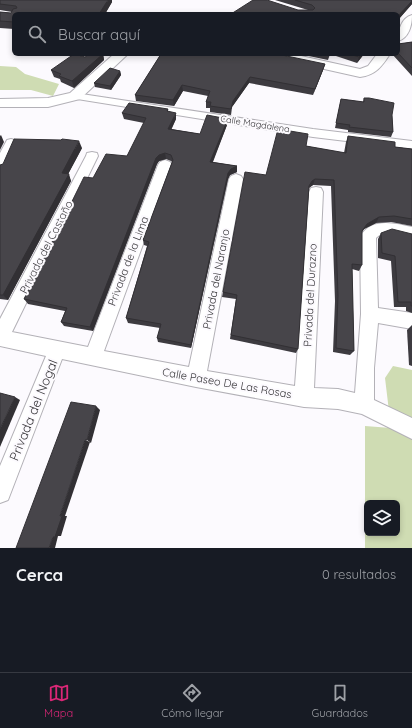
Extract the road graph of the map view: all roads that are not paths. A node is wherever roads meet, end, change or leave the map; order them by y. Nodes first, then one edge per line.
1 (412, 20) edge
2 (400, 35) edge
3 (120, 56) edge
4 (284, 56) edge
5 (382, 56) edge
6 (75, 96) junction
7 (0, 103) edge
8 (11, 143) edge
9 (412, 145) edge
10 (92, 156) dead end
11 (165, 165) dead end
12 (0, 167) edge
13 (236, 179) dead end
14 (316, 192) dead end
15 (412, 233) edge
16 (370, 314) junction
17 (412, 321) edge
18 (0, 338) edge
19 (57, 350) junction
20 (93, 357) junction
21 (196, 378) junction
22 (304, 397) junction
23 (364, 405) junction
24 (412, 429) edge
25 (0, 492) edge

1 - 2 street
3 - 6 street
4 - 5 street
6 - 7 street
6 - 9 street, Calle Magdalena
8 - 12 street
10 - 18 street, Privada del Castaño
11 - 20 street, Privada de la Lima
13 - 21 street, Privada del Naranjo
14 - 22 street, Privada del Durazno
15 - 16 street
16 - 17 street
16 - 23 street
18 - 19 street, Calle Paseo De Las Rosas
19 - 20 street, Calle Paseo De Las Rosas
19 - 25 street, Privada del Nogal
20 - 21 street, Calle Paseo De Las Rosas
21 - 22 street, Calle Paseo De Las Rosas
22 - 23 street, Calle Paseo De Las Rosas
23 - 24 street, Calle Paseo De Las Rosas

